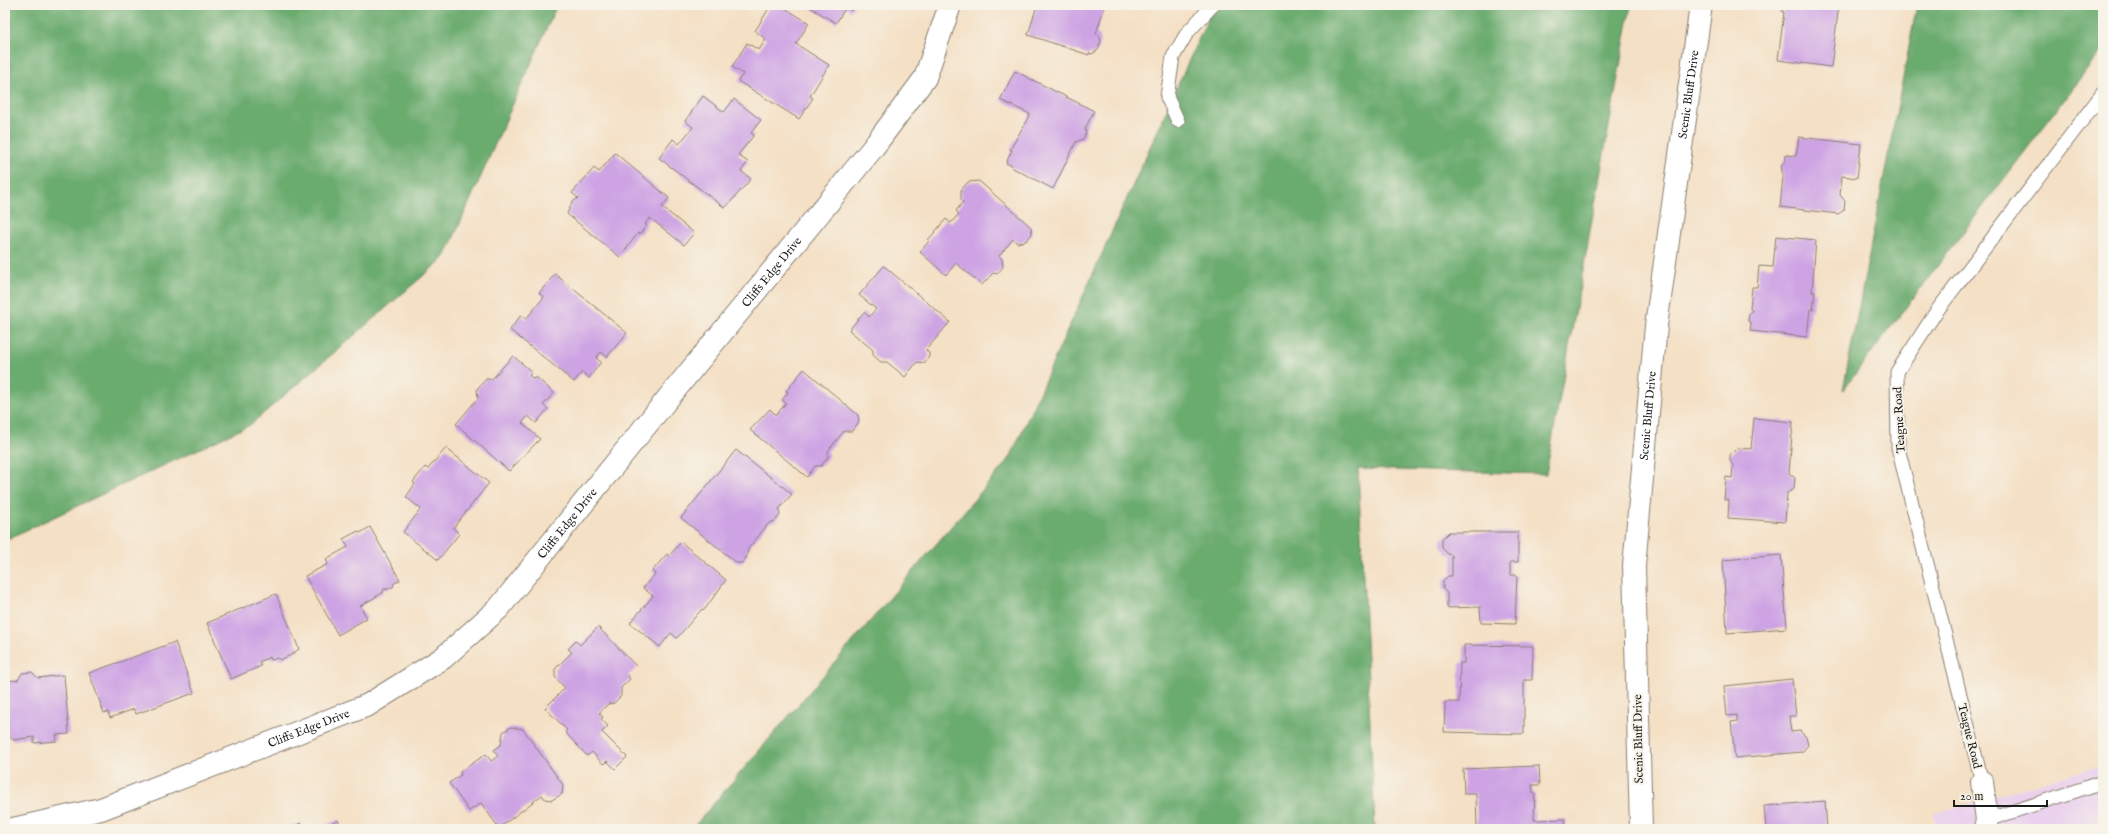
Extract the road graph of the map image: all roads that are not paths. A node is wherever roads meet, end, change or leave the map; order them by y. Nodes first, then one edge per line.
1 (950, 5) edge
2 (1213, 5) edge
3 (1701, 5) edge
4 (2103, 93) edge
5 (1178, 121) dead end
6 (1982, 782) joint
7 (2103, 782) edge
8 (1986, 824) edge
9 (13, 829) edge
10 (1641, 829) edge

1 - 9 street, Cliffs Edge Drive
2 - 5 lane
3 - 10 street, Scenic Bluff Drive
4 - 6 lane, Teague Road
6 - 8 street, Teague Road
7 - 8 lane

